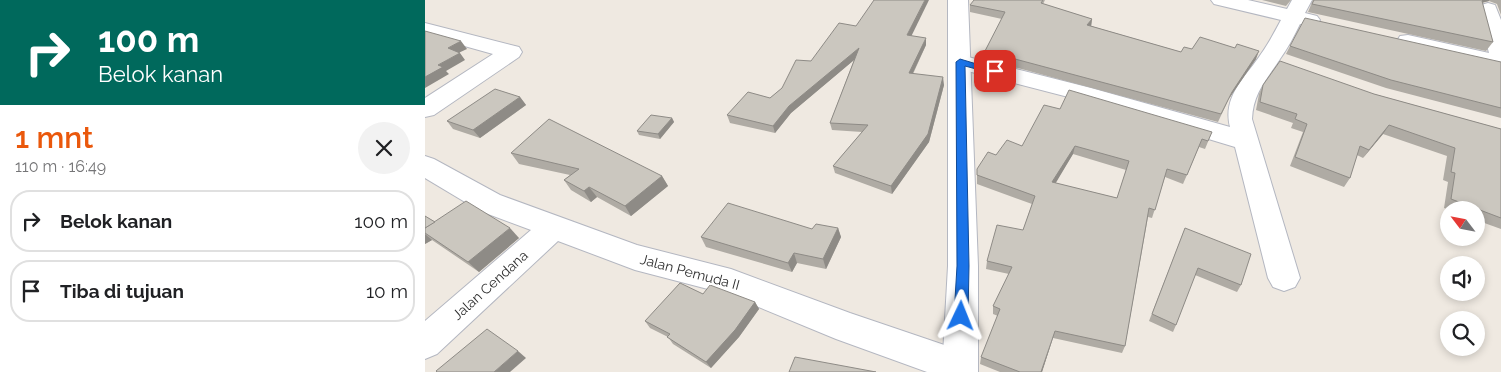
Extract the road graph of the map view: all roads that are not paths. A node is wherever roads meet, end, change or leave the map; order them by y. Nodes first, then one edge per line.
1 (958, 0) edge
2 (1221, 0) edge
3 (1298, 8) edge
4 (1488, 9) dead end
5 (1330, 25) edge
6 (425, 29) edge
7 (1386, 37) edge
8 (1501, 61) edge
9 (960, 62) junction
10 (425, 109) edge
11 (1246, 141) junction
12 (425, 166) edge
13 (555, 226) junction
14 (1285, 278) dead end
15 (425, 343) edge
16 (960, 369) edge

1 - 9 street
2 - 3 street
3 - 5 street
3 - 11 street
4 - 8 street
6 - 10 street
7 - 8 street
9 - 11 street
9 - 16 street
11 - 14 street
12 - 13 street, Jalan Pemuda II
13 - 15 street, Jalan Cendana
13 - 16 street, Jalan Pemuda II

